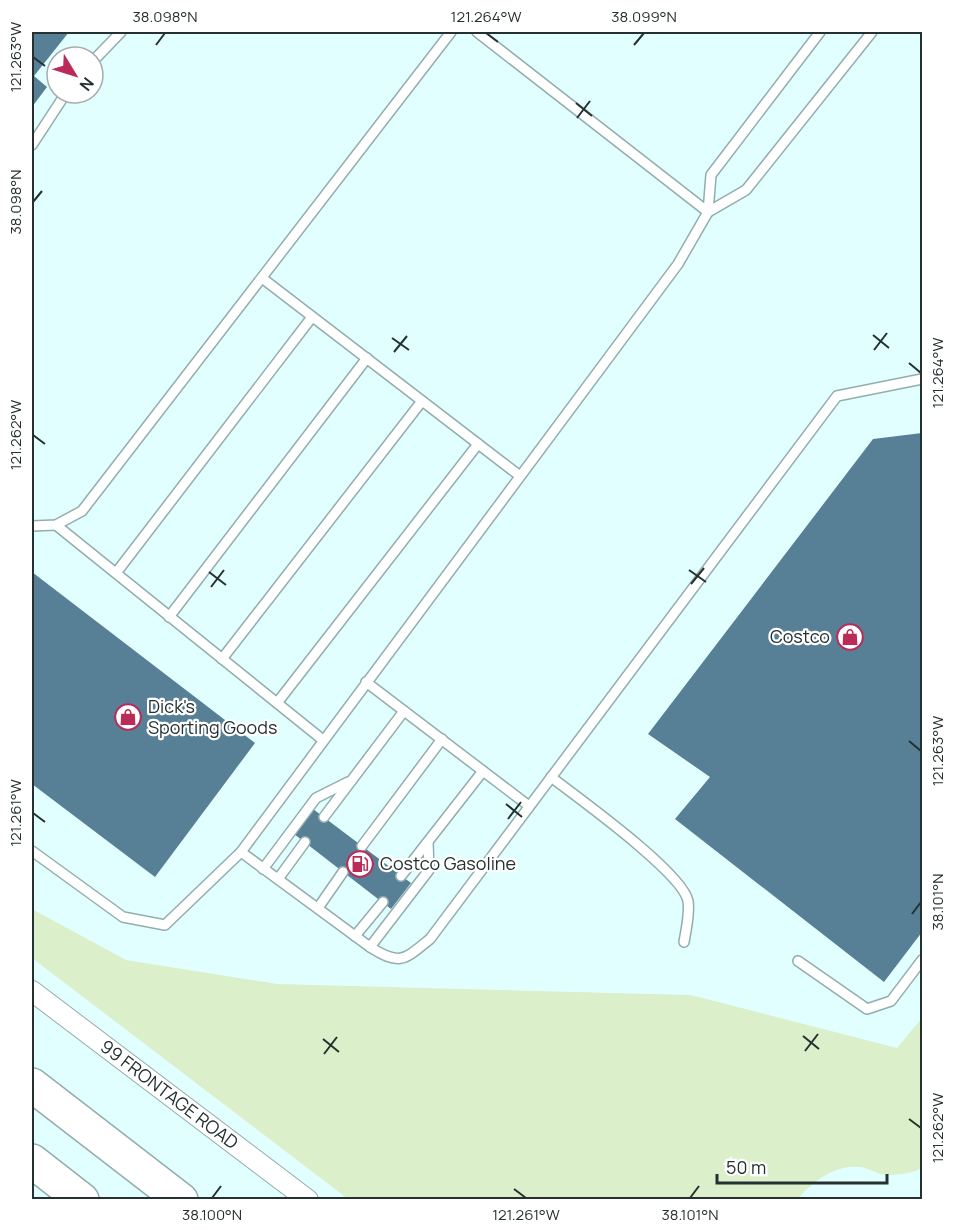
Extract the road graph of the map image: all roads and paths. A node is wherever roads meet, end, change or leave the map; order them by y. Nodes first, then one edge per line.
1 (121, 32) edge
2 (451, 32) edge
3 (477, 32) edge
4 (820, 32) edge
5 (872, 32) edge
6 (105, 49) edge
7 (58, 105) edge
8 (32, 145) edge
9 (708, 212) junction
10 (262, 278) junction
11 (312, 317) junction
12 (367, 358) junction
13 (922, 379) edge
14 (422, 401) junction
15 (478, 444) junction
16 (520, 476) junction
17 (56, 525) junction
18 (32, 526) edge
19 (116, 573) junction
20 (169, 617) junction
21 (222, 659) junction
22 (366, 682) junction
23 (277, 703) junction
24 (404, 711) junction
25 (442, 739) junction
26 (323, 740) junction
27 (483, 771) junction
28 (551, 777) junction
29 (351, 782) junction
30 (529, 806) junction
31 (324, 817) dead end
32 (305, 842) dead end
33 (428, 842) junction
34 (363, 846) dead end
35 (32, 851) edge
36 (241, 852) junction
37 (263, 869) junction
38 (343, 872) dead end
39 (401, 876) dead end
40 (278, 879) junction
41 (382, 902) dead end
42 (318, 908) junction
43 (356, 936) junction
44 (684, 942) dead end
45 (370, 947) junction
46 (922, 960) edge
47 (798, 961) dead end
48 (32, 991) edge
49 (32, 1085) edge
50 (32, 1161) edge
51 (82, 1200) edge
52 (181, 1200) edge
53 (308, 1200) edge

1 - 6 lane
2 - 10 lane
3 - 9 lane
4 - 9 lane
5 - 9 lane
7 - 8 lane
9 - 16 lane
10 - 11 lane
10 - 17 lane
11 - 12 lane
11 - 19 lane
12 - 14 lane
12 - 20 lane
13 - 28 lane
14 - 15 lane
14 - 21 lane
15 - 16 lane
15 - 23 lane
16 - 22 lane
17 - 18 lane
17 - 19 lane
19 - 20 lane
20 - 21 lane
21 - 23 lane
22 - 24 lane
22 - 26 lane
23 - 26 lane
24 - 25 lane
24 - 29 lane
25 - 27 lane
25 - 34 lane
26 - 36 lane
27 - 30 lane
27 - 33 lane
28 - 30 lane
28 - 44 lane
29 - 31 lane
29 - 37 lane
30 - 45 lane
32 - 40 lane
33 - 39 lane
33 - 45 lane
35 - 36 lane
36 - 37 lane
37 - 40 lane
38 - 42 lane
40 - 42 lane
41 - 43 lane
42 - 43 lane
43 - 45 lane
46 - 47 lane
48 - 53 street, 99 FRONTAGE ROAD
49 - 52 highway
50 - 51 highway

